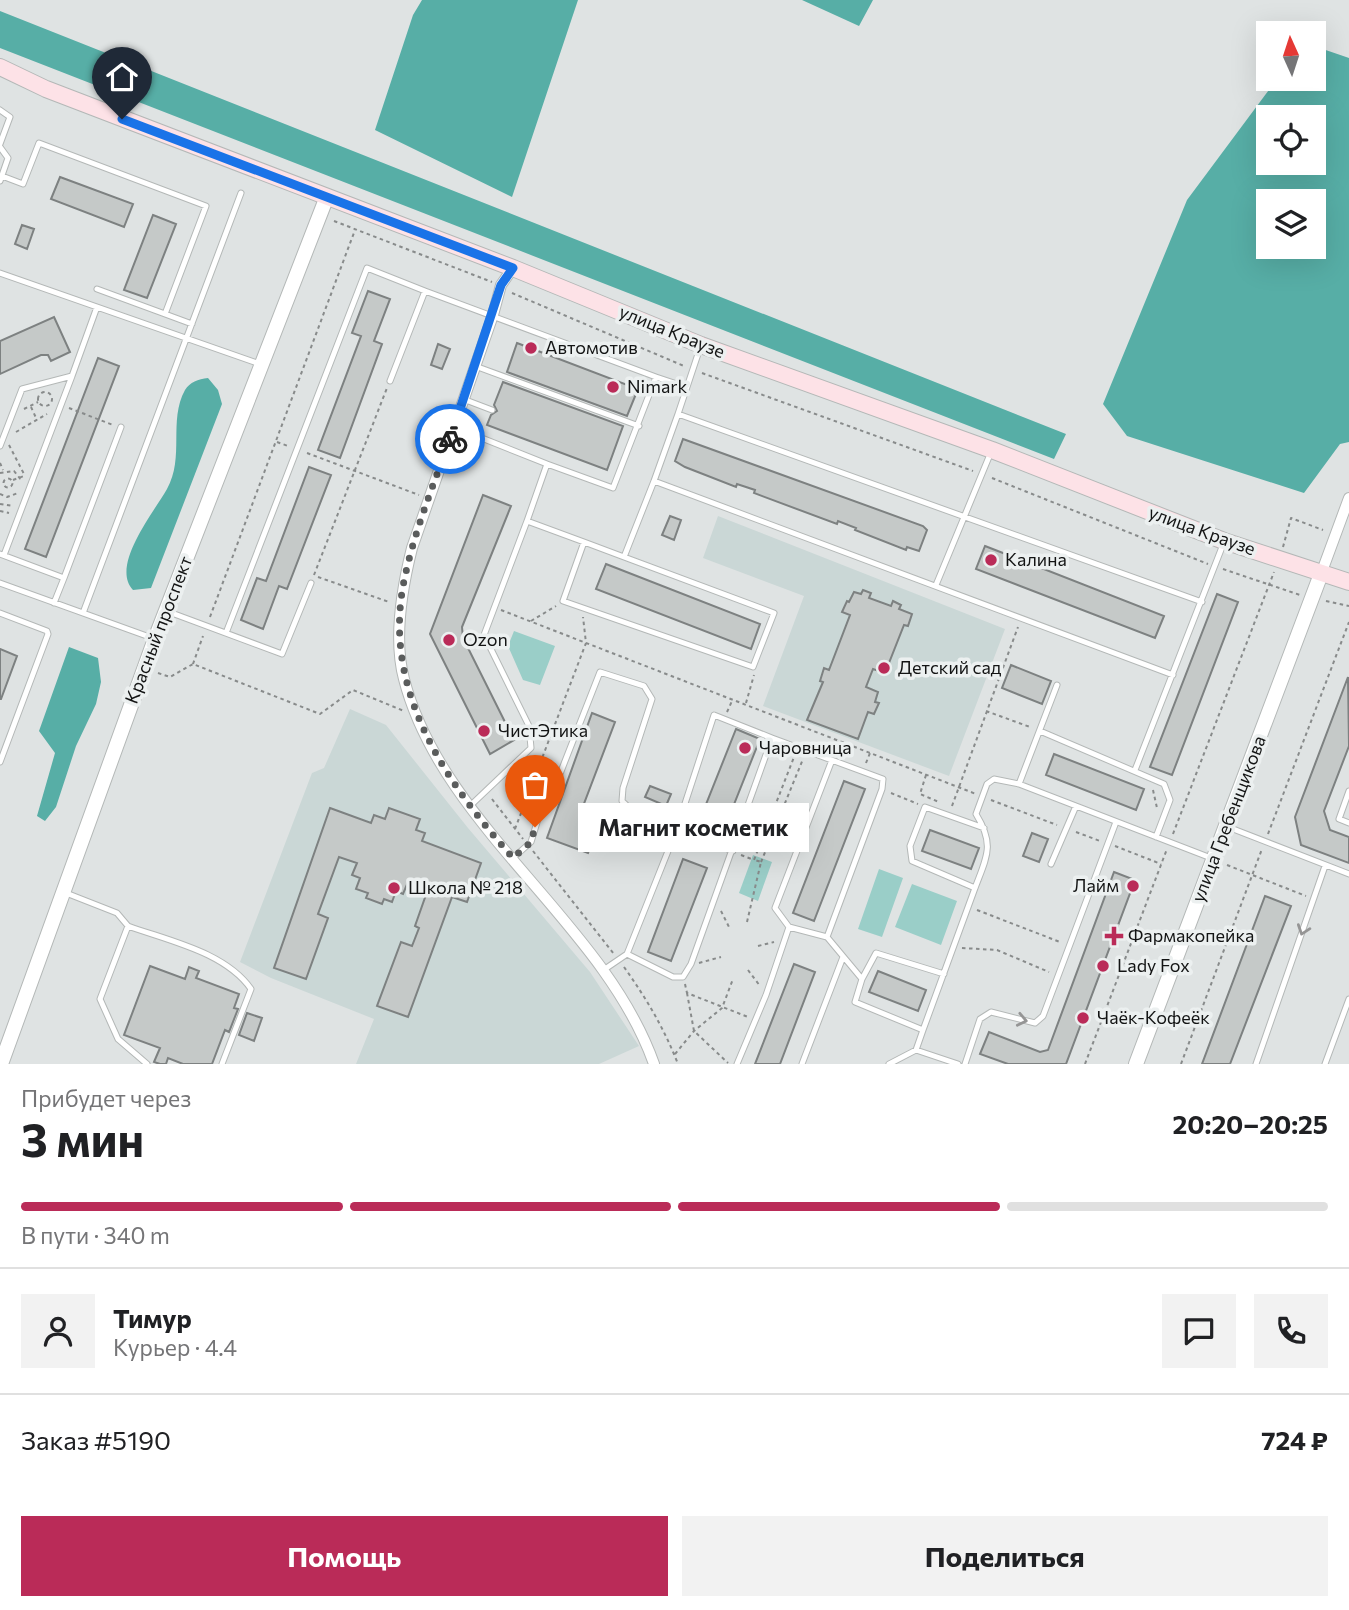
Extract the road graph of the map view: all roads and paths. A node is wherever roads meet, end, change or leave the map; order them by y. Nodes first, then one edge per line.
1 (0, 67) edge
2 (0, 110) edge
3 (0, 145) edge
4 (1, 178) edge
5 (241, 193) dead end
6 (326, 199) junction
7 (355, 230) dead end
8 (513, 268) junction
9 (0, 273) edge
10 (97, 289) dead end
11 (425, 291) junction
12 (97, 307) junction
13 (165, 314) junction
14 (493, 315) junction
15 (192, 324) junction
16 (186, 338) junction
17 (701, 345) junction
18 (263, 365) junction
19 (475, 366) junction
20 (691, 369) junction
21 (72, 376) junction
22 (656, 377) junction
23 (390, 381) joint
24 (686, 387) junction
25 (463, 398) junction
26 (38, 402) junction
27 (30, 406) junction
28 (60, 406) junction
29 (492, 410) dead end
30 (678, 414) junction
31 (11, 417) junction
32 (37, 420) junction
33 (639, 426) junction
34 (121, 427) joint
35 (454, 427) junction
36 (5, 436) junction
37 (276, 442) junction
38 (0, 446) edge
39 (297, 449) junction
40 (992, 450) junction
41 (17, 460) junction
42 (0, 463) edge
43 (547, 464) junction
44 (13, 471) junction
45 (355, 471) junction
46 (2, 472) edge
47 (981, 474) junction
48 (25, 475) dead end
49 (654, 481) junction
50 (0, 494) edge
51 (1349, 498) edge
52 (429, 499) junction
53 (24, 502) junction
54 (1, 504) edge
55 (0, 509) edge
56 (962, 518) junction
57 (527, 521) junction
58 (1322, 530) dead end
59 (1224, 541) junction
60 (584, 542) junction
61 (2, 554) edge
62 (624, 557) junction
63 (1279, 559) junction
64 (1215, 567) junction
65 (1321, 574) junction
66 (314, 575) junction
67 (64, 578) junction
68 (1349, 582) edge
69 (0, 583) edge
70 (311, 583) joint
71 (936, 584) junction
72 (1269, 585) junction
73 (1312, 598) junction
74 (563, 601) junction
75 (1202, 602) junction
76 (54, 603) junction
77 (1349, 606) edge
78 (402, 607) junction
79 (494, 607) junction
80 (582, 609) junction
81 (166, 611) junction
82 (0, 613) edge
83 (83, 613) junction
84 (1022, 617) junction
85 (531, 622) junction
86 (207, 626) junction
87 (226, 633) junction
88 (155, 639) junction
89 (586, 643) junction
90 (193, 664) junction
91 (753, 667) junction
92 (144, 668) junction
93 (1173, 675) junction
94 (1057, 685) dead end
95 (732, 700) junction
96 (746, 704) junction
97 (985, 710) junction
98 (418, 716) junction
99 (724, 719) junction
100 (1040, 731) junction
101 (772, 738) junction
102 (798, 746) junction
103 (807, 749) junction
104 (870, 753) junction
105 (832, 760) junction
106 (0, 762) edge
107 (1135, 770) junction
108 (864, 771) junction
109 (926, 774) junction
110 (1150, 776) junction
111 (1019, 784) junction
112 (959, 787) junction
113 (882, 789) junction
114 (1349, 791) edge
115 (486, 793) junction
116 (982, 797) junction
117 (471, 805) junction
118 (1076, 806) junction
119 (925, 807) junction
120 (1116, 822) junction
121 (1349, 823) edge
122 (1161, 826) junction
123 (1226, 826) junction
124 (984, 828) junction
125 (1066, 828) junction
126 (515, 829) junction
127 (676, 831) junction
128 (1156, 837) junction
129 (1170, 841) junction
130 (1107, 843) junction
131 (527, 845) junction
132 (733, 851) junction
133 (513, 858) junction
134 (1214, 859) junction
135 (754, 860) junction
136 (761, 862) junction
137 (1051, 864) dead end
138 (1161, 864) junction
139 (1325, 866) junction
140 (1349, 874) edge
141 (975, 888) junction
142 (63, 892) junction
143 (1314, 898) junction
144 (712, 903) junction
145 (969, 907) junction
146 (747, 922) dead end
147 (128, 926) junction
148 (789, 927) junction
149 (730, 929) dead end
150 (827, 937) junction
151 (784, 939) junction
152 (1068, 945) junction
153 (758, 946) dead end
154 (954, 948) junction
155 (627, 954) junction
156 (720, 957) dead end
157 (842, 957) junction
158 (619, 961) junction
159 (691, 964) junction
160 (748, 970) dead end
161 (602, 971) junction
162 (944, 974) junction
163 (1057, 976) junction
164 (683, 977) junction
165 (733, 978) dead end
166 (862, 979) junction
167 (687, 993) junction
168 (766, 995) junction
169 (1349, 999) edge
170 (722, 1008) junction
171 (756, 1020) junction
172 (923, 1030) junction
173 (694, 1031) junction
174 (916, 1050) junction
175 (674, 1055) junction
176 (938, 1061) edge
177 (1, 1064) edge
178 (147, 1064) edge
179 (222, 1064) edge
180 (654, 1064) edge
181 (678, 1064) edge
182 (729, 1064) edge
183 (737, 1064) edge
184 (802, 1064) edge
185 (889, 1064) edge
186 (958, 1064) edge
187 (965, 1064) edge
188 (1085, 1064) edge
189 (1136, 1064) edge
190 (1256, 1064) edge
191 (1325, 1064) edge

1 - 6 main road, улица Краузе
2 - 3 lane
3 - 4 lane
4 - 13 lane
5 - 15 lane
6 - 8 main road, улица Краузе
6 - 18 street, Красный проспект
7 - 37 path
8 - 14 street
8 - 17 main road, улица Краузе
9 - 12 lane
10 - 13 lane
11 - 14 lane
11 - 23 lane
11 - 39 lane
12 - 16 lane
12 - 21 lane
13 - 15 lane
14 - 19 street
14 - 22 lane
15 - 16 lane
16 - 18 lane
16 - 83 lane
17 - 20 lane
17 - 40 main road, улица Краузе
18 - 81 street, Красный проспект
19 - 25 street
19 - 33 lane
20 - 24 lane
20 - 47 path
21 - 28 lane
21 - 31 lane
22 - 24 lane
22 - 33 lane
23 - 45 path
24 - 30 lane
25 - 29 lane
25 - 35 street
26 - 26 path
26 - 27 path
27 - 31 path
27 - 32 path
28 - 32 path
28 - 34 path
28 - 53 lane
30 - 49 lane
30 - 56 lane
31 - 36 lane
32 - 36 path
33 - 43 lane
34 - 67 lane
35 - 43 lane
35 - 52 street
36 - 38 lane
36 - 41 path
37 - 39 path
37 - 86 path
39 - 45 path
39 - 87 lane
40 - 47 lane
40 - 59 main road, улица Краузе
41 - 44 path
41 - 48 path
42 - 46 path
43 - 57 lane
44 - 46 path
44 - 50 path
45 - 52 path
45 - 66 path
47 - 56 lane
47 - 64 path
49 - 62 lane
49 - 71 lane
51 - 65 street
52 - 78 street
53 - 54 path
53 - 61 lane
54 - 55 path
56 - 71 lane
56 - 75 lane
57 - 60 lane
57 - 79 lane
58 - 63 path
59 - 63 main road, улица Краузе
59 - 64 lane
60 - 62 lane
60 - 74 lane
61 - 67 lane
62 - 91 lane
63 - 65 main road, улица Краузе
63 - 72 path
64 - 72 path
64 - 75 lane
65 - 68 main road, улица Краузе
65 - 73 street, улица Гребенщикова
66 - 70 path
66 - 78 path
67 - 76 lane
69 - 76 lane
70 - 87 lane
71 - 84 lane
72 - 73 path
72 - 129 path
73 - 77 path
73 - 123 street, улица Гребенщикова
74 - 80 lane
74 - 85 path
75 - 93 lane
76 - 83 lane
78 - 98 street
79 - 85 path
79 - 115 lane
80 - 89 path
80 - 91 lane
81 - 86 lane
81 - 88 street, Красный проспект
82 - 106 lane
83 - 88 lane
84 - 93 lane
84 - 97 path
85 - 89 path
86 - 87 lane
86 - 90 path
88 - 92 street, Красный проспект
89 - 95 path
89 - 126 path
90 - 92 path
90 - 98 path
91 - 96 path
92 - 142 street, Красный проспект
93 - 107 lane
94 - 100 lane
95 - 96 path
95 - 99 path
96 - 104 path
97 - 100 path
97 - 112 path
98 - 117 street
99 - 101 lane
99 - 127 lane
100 - 107 lane
100 - 111 lane
101 - 102 lane
101 - 132 lane
102 - 103 lane
102 - 135 path
103 - 105 lane
103 - 136 path
104 - 108 path
104 - 109 path
105 - 108 lane
105 - 148 lane
107 - 110 lane
108 - 113 lane
109 - 112 path
109 - 112 path
110 - 122 path
110 - 122 lane
111 - 116 lane
111 - 118 lane
112 - 116 path
113 - 119 path
113 - 150 lane
114 - 121 lane
115 - 117 lane
115 - 126 path
116 - 124 lane
116 - 125 path
117 - 133 street
118 - 120 lane
118 - 125 lane
119 - 124 lane
119 - 141 lane
120 - 128 lane
120 - 130 lane
122 - 128 lane
123 - 134 street, улица Гребенщикова
123 - 139 lane
124 - 141 lane
125 - 130 path
125 - 137 lane
126 - 131 path
127 - 131 lane
127 - 132 lane
127 - 155 lane
128 - 129 lane
129 - 134 lane
129 - 138 path
130 - 138 path
130 - 152 lane
131 - 133 lane
131 - 158 path
132 - 135 path
132 - 144 lane
133 - 161 street
134 - 143 path
134 - 189 street, улица Гребенщикова
135 - 136 path
136 - 146 path
138 - 188 path
139 - 140 lane
139 - 143 lane
141 - 145 lane
142 - 147 lane
142 - 177 street, Красный проспект
143 -> 190 lane
144 - 149 path
144 - 159 lane
145 - 152 path
145 - 154 lane
147 - 178 lane
147 - 179 lane
148 - 150 lane
148 - 151 lane
150 - 157 lane
151 - 153 path
151 - 168 lane
152 - 163 lane
154 - 162 lane
154 - 163 path
155 - 158 lane
155 - 164 lane
156 - 159 path
157 - 166 lane
157 - 184 lane
158 - 161 lane
158 - 175 path
159 - 164 lane
160 - 168 path
161 - 180 street
162 - 166 lane
162 - 172 lane
187 -> 163 lane
164 - 167 path
165 - 170 path
166 - 172 lane
167 - 170 path
167 - 173 path
168 - 171 lane
169 - 191 lane
170 - 171 path
170 - 173 path
171 - 183 lane
172 - 174 lane
173 - 175 path
173 - 182 path
174 - 176 lane
174 - 185 lane
175 - 181 path
176 - 186 lane

